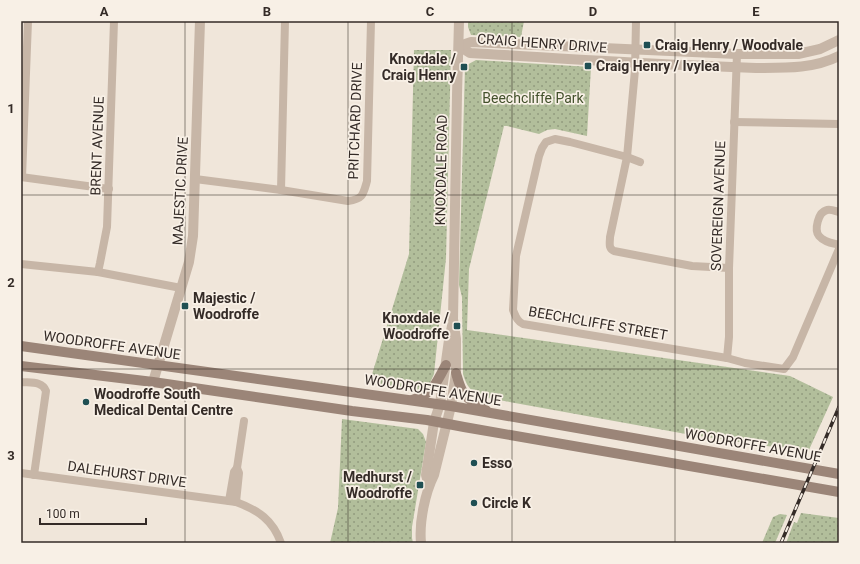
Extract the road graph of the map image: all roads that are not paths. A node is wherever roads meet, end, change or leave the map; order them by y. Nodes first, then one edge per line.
1 (28, 21) edge
2 (114, 21) edge
3 (200, 21) edge
4 (285, 21) edge
5 (371, 21) edge
6 (459, 21) edge
7 (636, 21) edge
8 (839, 40) edge
9 (458, 46) junction
10 (636, 50) junction
11 (737, 54) junction
12 (839, 56) edge
13 (635, 63) junction
14 (737, 67) junction
15 (734, 122) junction
16 (839, 124) edge
17 (628, 157) junction
18 (640, 162) dead end
19 (22, 177) edge
20 (196, 179) junction
21 (109, 190) junction
22 (281, 190) junction
23 (839, 212) edge
24 (839, 245) edge
25 (839, 249) edge
26 (21, 264) edge
27 (729, 268) junction
28 (98, 272) junction
29 (181, 288) junction
30 (453, 319) junction
31 (21, 346) edge
32 (69, 353) junction
33 (727, 358) junction
34 (446, 365) junction
35 (21, 366) edge
36 (158, 366) junction
37 (66, 371) junction
38 (456, 373) junction
39 (21, 382) edge
40 (153, 382) junction
41 (410, 400) junction
42 (440, 404) junction
43 (451, 406) junction
44 (490, 412) junction
45 (244, 421) dead end
46 (434, 422) junction
47 (446, 424) junction
48 (768, 461) junction
49 (21, 473) edge
50 (839, 474) edge
51 (34, 475) junction
52 (764, 478) junction
53 (429, 485) junction
54 (839, 492) edge
55 (232, 502) junction
56 (281, 543) edge
57 (421, 543) edge

1 - 19 street
2 - 21 street, BRENT AVENUE
3 - 20 street, MAJESTIC DRIVE
4 - 22 street
5 - 22 street, PRITCHARD DRIVE
6 - 9 street, KNOXDALE ROAD
7 - 10 street
8 - 11 street, CRAIG HENRY DRIVE
9 - 10 street, CRAIG HENRY DRIVE
9 - 13 street, CRAIG HENRY DRIVE
9 - 30 street, KNOXDALE ROAD
10 - 11 street, CRAIG HENRY DRIVE
10 - 13 street
11 - 14 street, SOVEREIGN AVENUE
12 - 14 street, CRAIG HENRY DRIVE
13 - 14 street, CRAIG HENRY DRIVE
13 - 17 street
14 - 15 street, SOVEREIGN AVENUE
15 - 16 street
15 - 27 street, SOVEREIGN AVENUE
17 - 18 street, BEECHCLIFFE STREET
17 - 27 street
17 - 33 street, BEECHCLIFFE STREET
19 - 21 street
20 - 22 street, PRITCHARD DRIVE
20 - 29 street, MAJESTIC DRIVE
21 - 28 street, BRENT AVENUE
23 - 24 street
25 - 33 street, BEECHCLIFFE STREET
26 - 28 street
27 - 33 street, SOVEREIGN AVENUE
28 - 29 street
29 - 36 street, MAJESTIC DRIVE
30 - 34 street, KNOXDALE ROAD
30 - 38 street, KNOXDALE ROAD
31 - 32 main road, WOODROFFE AVENUE
32 - 36 main road, WOODROFFE AVENUE
32 - 37 main road
34 - 41 main road
34 - 42 street, KNOXDALE ROAD
35 - 37 main road
36 - 40 street, MAJESTIC DRIVE
36 - 41 main road, WOODROFFE AVENUE
37 - 40 main road
38 - 43 street, KNOXDALE ROAD
38 - 44 main road
39 - 51 street
40 - 46 main road
41 - 42 main road, WOODROFFE AVENUE
42 - 43 main road, WOODROFFE AVENUE
42 - 46 street, KNOXDALE ROAD
43 - 44 main road, WOODROFFE AVENUE
43 - 47 street, KNOXDALE ROAD
44 - 48 main road, WOODROFFE AVENUE
45 - 55 street
46 - 47 main road
46 - 53 street, KNOXDALE ROAD
47 - 52 main road
47 - 53 street, KNOXDALE ROAD
48 - 50 main road, WOODROFFE AVENUE
48 - 52 main road
49 - 51 street, DALEHURST DRIVE
51 - 55 street, DALEHURST DRIVE
52 - 54 main road
53 - 57 street
55 - 56 street, DALEHURST DRIVE

